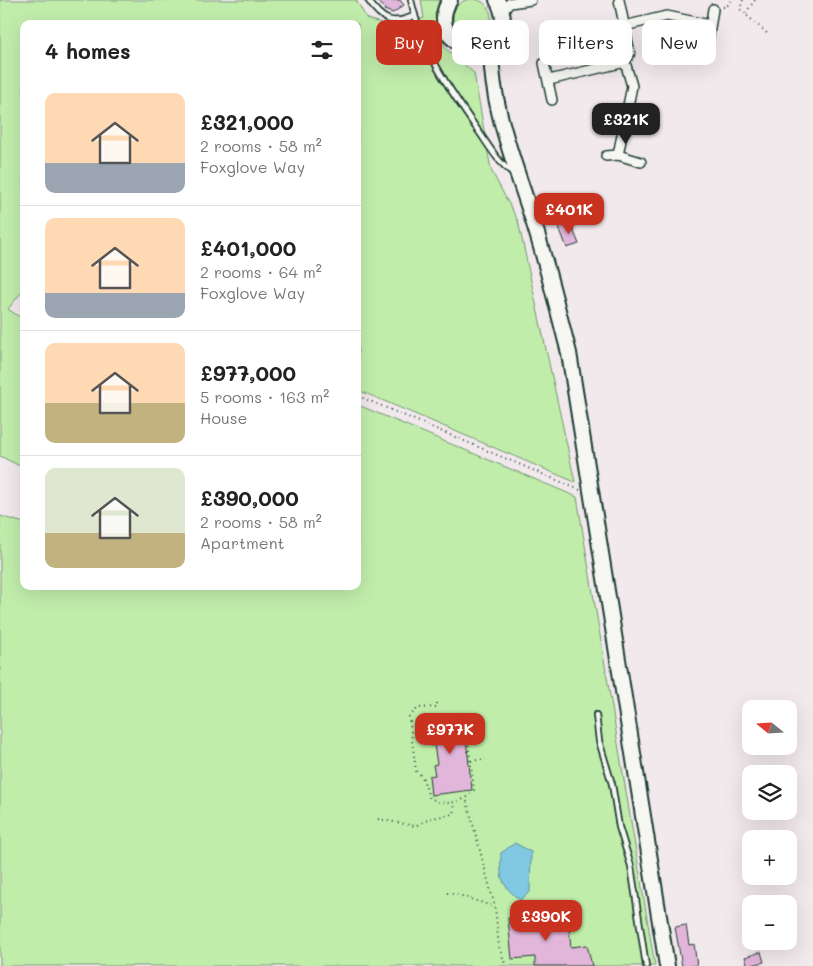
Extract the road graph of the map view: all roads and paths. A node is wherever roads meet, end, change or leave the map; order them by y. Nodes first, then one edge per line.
1 (368, 0) edge
2 (411, 0) edge
3 (450, 0) edge
4 (531, 0) edge
5 (619, 0) edge
6 (732, 0) edge
7 (743, 0) edge
8 (755, 0) edge
9 (499, 4) edge
10 (713, 9) joint
11 (745, 14) junction
12 (415, 15) junction
13 (500, 20) edge
14 (623, 20) edge
15 (650, 20) edge
16 (686, 20) edge
17 (711, 20) edge
18 (768, 34) dead end
19 (452, 36) edge
20 (488, 65) edge
21 (491, 65) edge
22 (545, 65) edge
23 (612, 65) edge
24 (626, 65) edge
25 (491, 71) junction
26 (549, 80) junction
27 (552, 100) dead end
28 (618, 155) junction
29 (606, 156) dead end
30 (641, 162) dead end
31 (519, 176) junction
32 (361, 397) edge
33 (592, 495) junction
34 (437, 703) dead end
35 (596, 714) dead end
36 (484, 740) dead end
37 (486, 759) dead end
38 (471, 761) junction
39 (466, 798) junction
40 (455, 803) junction
41 (378, 819) dead end
42 (447, 893) dead end
43 (495, 907) junction
44 (506, 966) edge
45 (646, 966) edge
46 (667, 966) edge

1 - 12 lane
2 - 12 lane
3 - 19 main road
4 - 9 street
5 - 14 street
6 - 10 path
7 - 11 path
8 - 11 path
9 - 13 main road
10 - 17 street
11 - 18 path
12 - 31 lane
15 - 16 street
20 - 25 main road
21 - 25 main road
22 - 26 street
23 - 26 street
24 - 28 street
25 - 31 main road
26 - 27 street
28 - 29 street
28 - 30 street
31 - 33 main road
32 - 33 path
33 - 46 main road
34 - 40 path
35 - 45 lane
36 - 38 path
37 - 38 path
38 - 39 path
39 - 40 path
39 - 43 path
40 - 41 path
42 - 43 path
43 - 44 path

